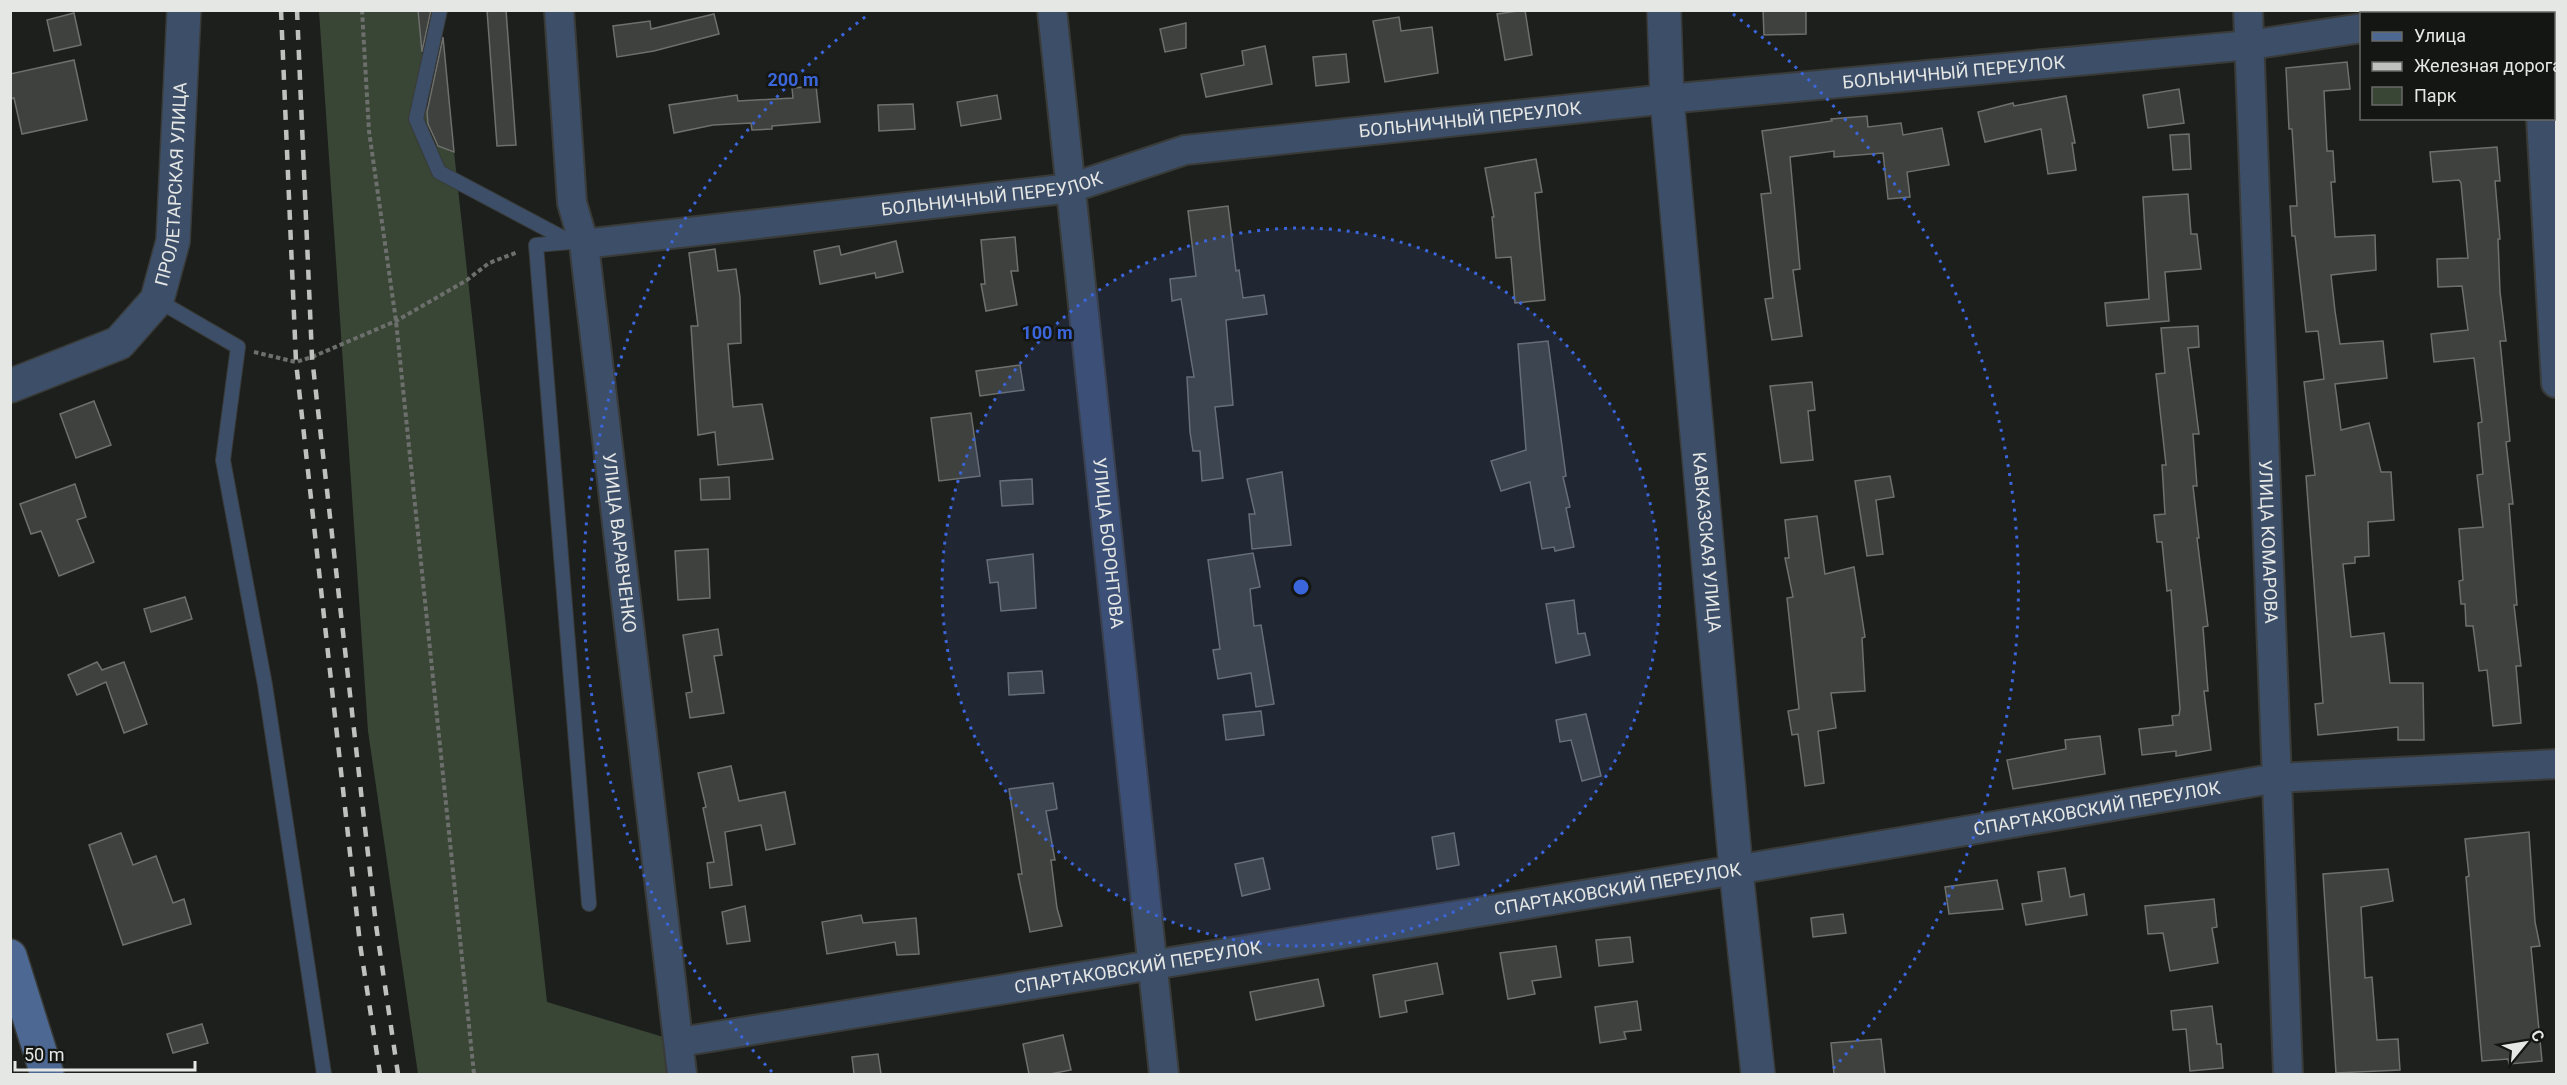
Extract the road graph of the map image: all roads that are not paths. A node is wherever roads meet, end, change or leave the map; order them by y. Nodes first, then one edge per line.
1 (184, 10) edge
2 (440, 10) edge
3 (559, 10) edge
4 (1052, 10) edge
5 (1664, 10) edge
6 (2248, 10) edge
7 (2360, 28) edge
8 (2250, 45) junction
9 (1667, 99) junction
10 (2541, 120) edge
11 (1071, 188) junction
12 (578, 243) junction
13 (157, 300) junction
14 (2556, 383) edge
15 (10, 386) edge
16 (2556, 764) edge
17 (2277, 778) junction
18 (1736, 870) junction
19 (589, 904) dead end
20 (10, 956) edge
21 (1152, 965) junction
22 (680, 1042) junction
23 (47, 1074) edge
24 (324, 1074) edge
25 (682, 1074) edge
26 (1164, 1074) edge
27 (1758, 1074) edge
28 (2288, 1074) edge

1 - 13 street, ПРОЛЕТАРСКАЯ УЛИЦА
2 - 12 lane
3 - 12 street, УЛИЦА ВАРАВЧЕНКО
4 - 11 street, УЛИЦА БОРОНТОВА
5 - 9 street, КАВКАЗСКАЯ УЛИЦА
6 - 8 street, УЛИЦА КОМАРОВА
7 - 8 street, БОЛЬНИЧНЫЙ ПЕРЕУЛОК
8 - 9 street, БОЛЬНИЧНЫЙ ПЕРЕУЛОК
8 - 17 street, УЛИЦА КОМАРОВА
9 - 11 street, БОЛЬНИЧНЫЙ ПЕРЕУЛОК
9 - 18 street, КАВКАЗСКАЯ УЛИЦА
10 - 14 street
11 - 12 street, БОЛЬНИЧНЫЙ ПЕРЕУЛОК
11 - 21 street, УЛИЦА БОРОНТОВА
12 - 19 lane
12 - 22 street, УЛИЦА ВАРАВЧЕНКО
13 - 15 street, ПРОЛЕТАРСКАЯ УЛИЦА
13 - 24 lane
16 - 17 street, СПАРТАКОВСКИЙ ПЕРЕУЛОК
17 - 18 street, СПАРТАКОВСКИЙ ПЕРЕУЛОК
17 - 28 street, УЛИЦА КОМАРОВА
18 - 21 street, СПАРТАКОВСКИЙ ПЕРЕУЛОК
18 - 27 street, КАВКАЗСКАЯ УЛИЦА
20 - 23 main road
21 - 22 street, СПАРТАКОВСКИЙ ПЕРЕУЛОК
21 - 26 street, УЛИЦА БОРОНТОВА
22 - 25 street, УЛИЦА ВАРАВЧЕНКО

